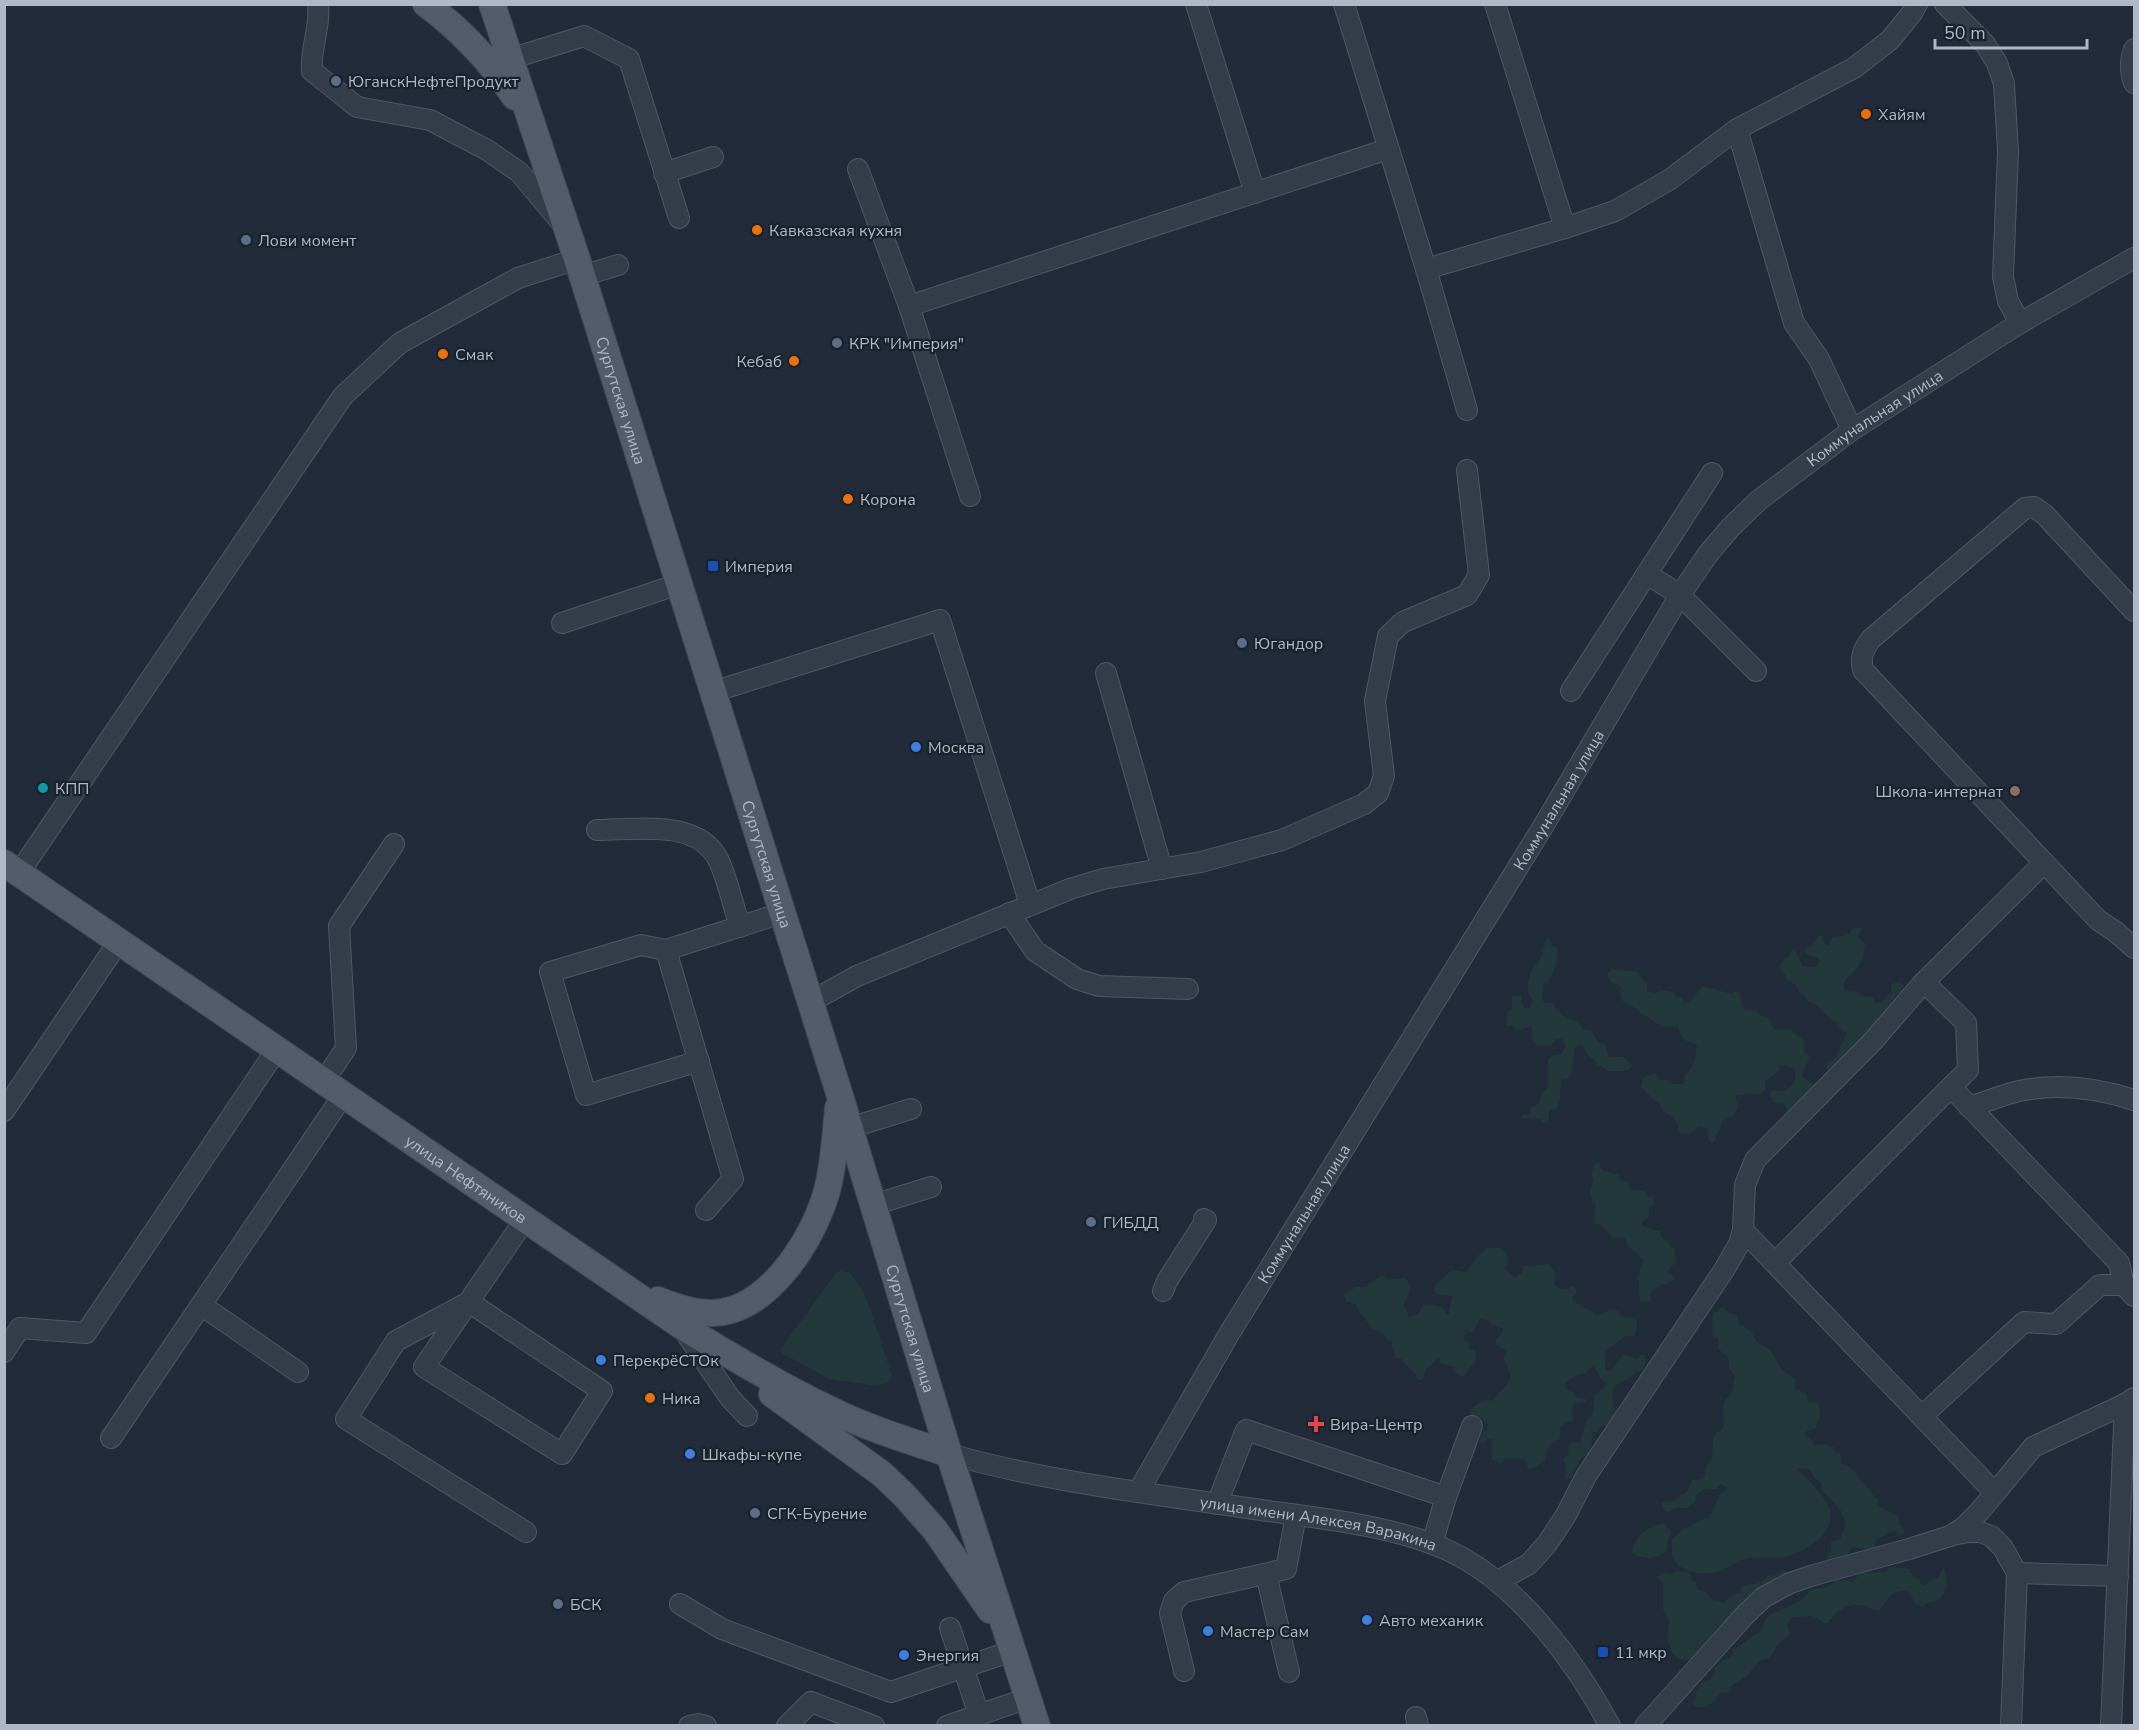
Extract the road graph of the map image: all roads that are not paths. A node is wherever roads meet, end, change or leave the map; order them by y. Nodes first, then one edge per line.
1 (318, 4) edge
2 (426, 4) edge
3 (492, 4) edge
4 (1196, 4) edge
5 (1344, 4) edge
6 (1495, 4) edge
7 (1917, 4) edge
8 (1945, 4) edge
9 (2134, 49) edge
10 (510, 59) junction
11 (2134, 83) edge
12 (530, 119) junction
13 (1737, 129) junction
14 (1388, 149) junction
15 (713, 157) dead end
16 (858, 169) dead end
17 (664, 172) junction
18 (1255, 193) junction
19 (679, 218) dead end
20 (1565, 228) junction
21 (568, 232) junction
22 (2134, 258) edge
23 (618, 265) dead end
24 (580, 268) junction
25 (1426, 269) junction
26 (909, 306) junction
27 (2020, 323) junction
28 (1467, 410) dead end
29 (1852, 430) junction
30 (1467, 470) dead end
31 (1713, 474) dead end
32 (970, 496) dead end
33 (1647, 574) junction
34 (679, 584) junction
35 (1680, 595) junction
36 (2134, 611) edge
37 (562, 623) dead end
38 (1756, 671) dead end
39 (1106, 673) dead end
40 (1571, 691) dead end
41 (713, 692) junction
42 (597, 830) dead end
43 (394, 844) dead end
44 (2044, 863) junction
45 (12, 868) edge
46 (1162, 869) junction
47 (1030, 904) junction
48 (782, 913) junction
49 (1010, 913) junction
50 (740, 927) junction
51 (119, 941) junction
52 (2134, 946) edge
53 (666, 950) junction
54 (1924, 982) junction
55 (1188, 989) dead end
56 (810, 1002) junction
57 (277, 1049) junction
58 (699, 1061) junction
59 (1951, 1087) junction
60 (334, 1088) junction
61 (840, 1096) junction
62 (2134, 1100) edge
63 (1969, 1107) junction
64 (911, 1109) dead end
65 (4, 1111) edge
66 (849, 1128) junction
67 (931, 1187) dead end
68 (873, 1205) junction
69 (706, 1210) dead end
70 (526, 1218) junction
71 (1204, 1219) dead end
72 (1743, 1230) junction
73 (1775, 1263) junction
74 (628, 1288) junction
75 (1163, 1291) dead end
76 (2129, 1291) edge
77 (469, 1302) junction
78 (201, 1305) junction
79 (680, 1325) junction
80 (4, 1352) edge
81 (298, 1372) dead end
82 (2130, 1401) edge
83 (747, 1416) dead end
84 (1922, 1416) junction
85 (1472, 1426) dead end
86 (111, 1438) dead end
87 (949, 1454) junction
88 (1138, 1492) junction
89 (1995, 1492) junction
90 (1446, 1497) junction
91 (1217, 1504) junction
92 (1296, 1515) junction
93 (526, 1532) dead end
94 (1950, 1536) junction
95 (1432, 1544) junction
96 (2017, 1573) junction
97 (1266, 1574) junction
98 (2118, 1576) junction
99 (1498, 1581) junction
100 (680, 1604) dead end
101 (950, 1628) dead end
102 (1009, 1642) junction
103 (963, 1668) junction
104 (1184, 1671) dead end
105 (1289, 1672) dead end
106 (1028, 1698) junction
107 (978, 1715) junction
108 (689, 1725) edge
109 (706, 1725) edge
110 (787, 1725) edge
111 (874, 1725) edge
112 (947, 1725) edge
113 (1037, 1725) edge
114 (1610, 1725) edge
115 (1645, 1725) edge
116 (2011, 1725) edge
117 (2111, 1725) edge

1 - 21 street
2 - 12 main road
3 - 10 main road, Сургутская улица
4 - 18 street
5 - 14 street
6 - 20 street
7 - 13 street
8 - 27 street
9 - 11 street
10 - 12 main road, Сургутская улица
10 - 17 street
12 - 21 main road, Сургутская улица
13 - 20 street
13 - 29 street
14 - 18 street
14 - 25 street
15 - 17 street
16 - 26 street
17 - 19 street
18 - 26 street
20 - 25 street
21 - 24 main road, Сургутская улица
22 - 27 street, Коммунальная улица
23 - 24 street
24 - 34 main road, Сургутская улица
24 - 45 street
25 - 28 street
26 - 32 street
27 - 29 street, Коммунальная улица
29 - 35 street, Коммунальная улица
30 - 46 street
31 - 33 street
33 - 35 street
33 - 40 street
34 - 37 street
34 - 41 main road, Сургутская улица
35 - 38 street
35 - 88 street, Коммунальная улица
36 - 44 street
39 - 46 street
41 - 47 street
41 - 48 main road, Сургутская улица
42 - 50 street
43 - 60 street
44 - 52 street
44 - 54 street
45 - 51 main road, улица Нефтяников
46 - 47 street
47 - 49 street
48 - 50 street
48 - 56 main road, Сургутская улица
49 - 55 street
49 - 56 street
50 - 53 street
51 - 57 main road, улица Нефтяников
51 - 65 street
53 - 58 street
53 - 58 street
54 - 59 street
54 - 72 street
56 - 61 main road, Сургутская улица
57 - 60 main road, улица Нефтяников
57 - 80 street
58 - 69 street
59 - 63 street
59 - 73 street
60 - 70 main road, улица Нефтяников
60 - 78 street
61 - 66 main road, Сургутская улица
61 - 74 main road
62 - 63 street
63 - 76 street
64 - 66 street
66 - 68 main road, Сургутская улица
67 - 68 street
68 - 87 main road, Сургутская улица
70 - 74 main road, улица Нефтяников
70 - 77 street
71 - 75 street
72 - 73 street
72 - 99 street
73 - 84 street
74 - 79 main road, улица Нефтяников
76 - 84 street
77 - 77 street
77 - 93 street
78 - 81 street
78 - 86 street
79 - 83 street
79 - 87 main road, улица Нефтяников
79 - 102 main road
82 - 89 street
82 - 98 street
84 - 89 street
85 - 90 street
87 - 88 street, улица имени Алексея Варакина
87 - 102 main road, Сургутская улица
88 - 91 street, улица имени Алексея Варакина
89 - 94 street
90 - 91 street
90 - 95 street
91 - 92 street, улица имени Алексея Варакина
92 - 95 street, улица имени Алексея Варакина
92 - 97 street
94 - 96 street
94 - 115 street
95 - 99 street, улица имени Алексея Варакина
96 - 98 street
96 - 116 street
97 - 104 street
97 - 105 street
98 - 117 street
99 - 114 street, улица имени Алексея Варакина
100 - 103 street
101 - 103 street
102 - 103 street
102 - 106 main road, Сургутская улица
103 - 107 street
106 - 107 street
106 - 113 main road, Сургутская улица
107 - 112 street
108 - 109 street
110 - 111 street

